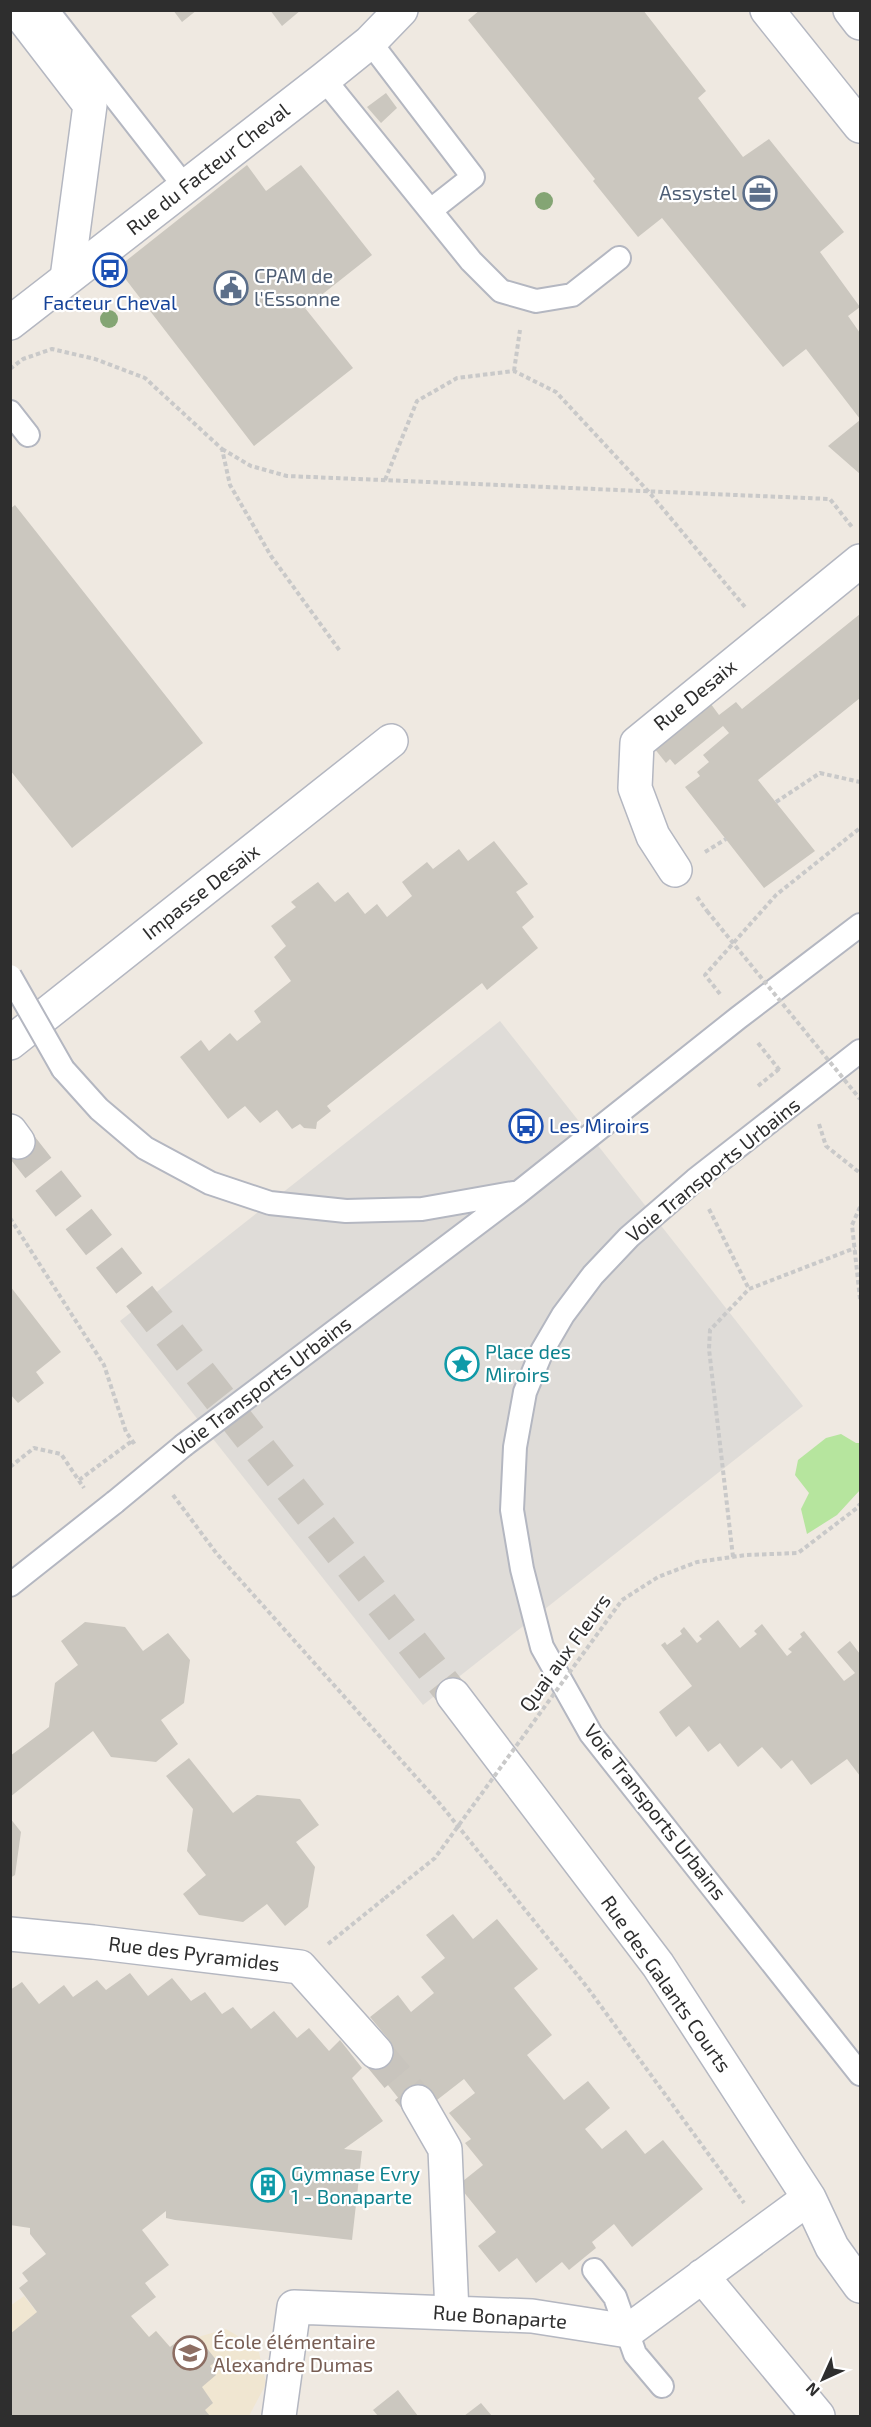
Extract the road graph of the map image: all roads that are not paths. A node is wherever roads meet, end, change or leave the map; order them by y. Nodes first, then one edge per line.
1 (16, 10) edge
2 (47, 10) edge
3 (401, 10) edge
4 (767, 10) edge
5 (850, 10) edge
6 (861, 23) edge
7 (370, 42) junction
8 (324, 79) junction
9 (861, 126) edge
10 (185, 187) junction
11 (431, 210) junction
12 (618, 258) dead end
13 (67, 278) junction
14 (10, 323) edge
15 (10, 412) edge
16 (28, 435) dead end
17 (857, 546) edge
18 (391, 741) dead end
19 (675, 870) dead end
20 (861, 925) edge
21 (10, 976) edge
22 (10, 1043) edge
23 (861, 1052) edge
24 (518, 1192) junction
25 (10, 1585) edge
26 (453, 1695) tunnel mouth
27 (10, 1935) edge
28 (376, 2052) tunnel mouth
29 (861, 2074) edge
30 (418, 2102) tunnel mouth
31 (809, 2198) junction
32 (594, 2270) dead end
33 (702, 2276) junction
34 (861, 2286) edge
35 (452, 2313) junction
36 (627, 2331) junction
37 (662, 2386) dead end
38 (279, 2416) edge
39 (818, 2416) edge

1 - 13 street
2 - 10 lane
3 - 7 street, Rue du Facteur Cheval
4 - 9 street
5 - 6 street
7 - 8 street, Rue du Facteur Cheval
7 - 11 lane
8 - 10 street, Rue du Facteur Cheval
8 - 11 lane
10 - 13 street, Rue du Facteur Cheval
11 - 12 lane
13 - 14 street, Rue du Facteur Cheval
15 - 16 lane
17 - 19 street, Rue Desaix
18 - 22 street, Impasse Desaix
20 - 24 lane, Voie Transports Urbains
21 - 24 lane, Voie Transports Urbains, bridge
23 - 29 lane, Voie Transports Urbains
24 - 25 lane, Voie Transports Urbains, bridge
26 - 31 street, Rue des Galants Courts
27 - 28 street, Rue des Pyramides
30 - 35 street
31 - 33 street
31 - 34 street, Rue des Galants Courts
32 - 36 lane
33 - 36 street
33 - 39 street
35 - 36 street, Rue Bonaparte
35 - 38 street, Rue Bonaparte
36 - 37 lane

